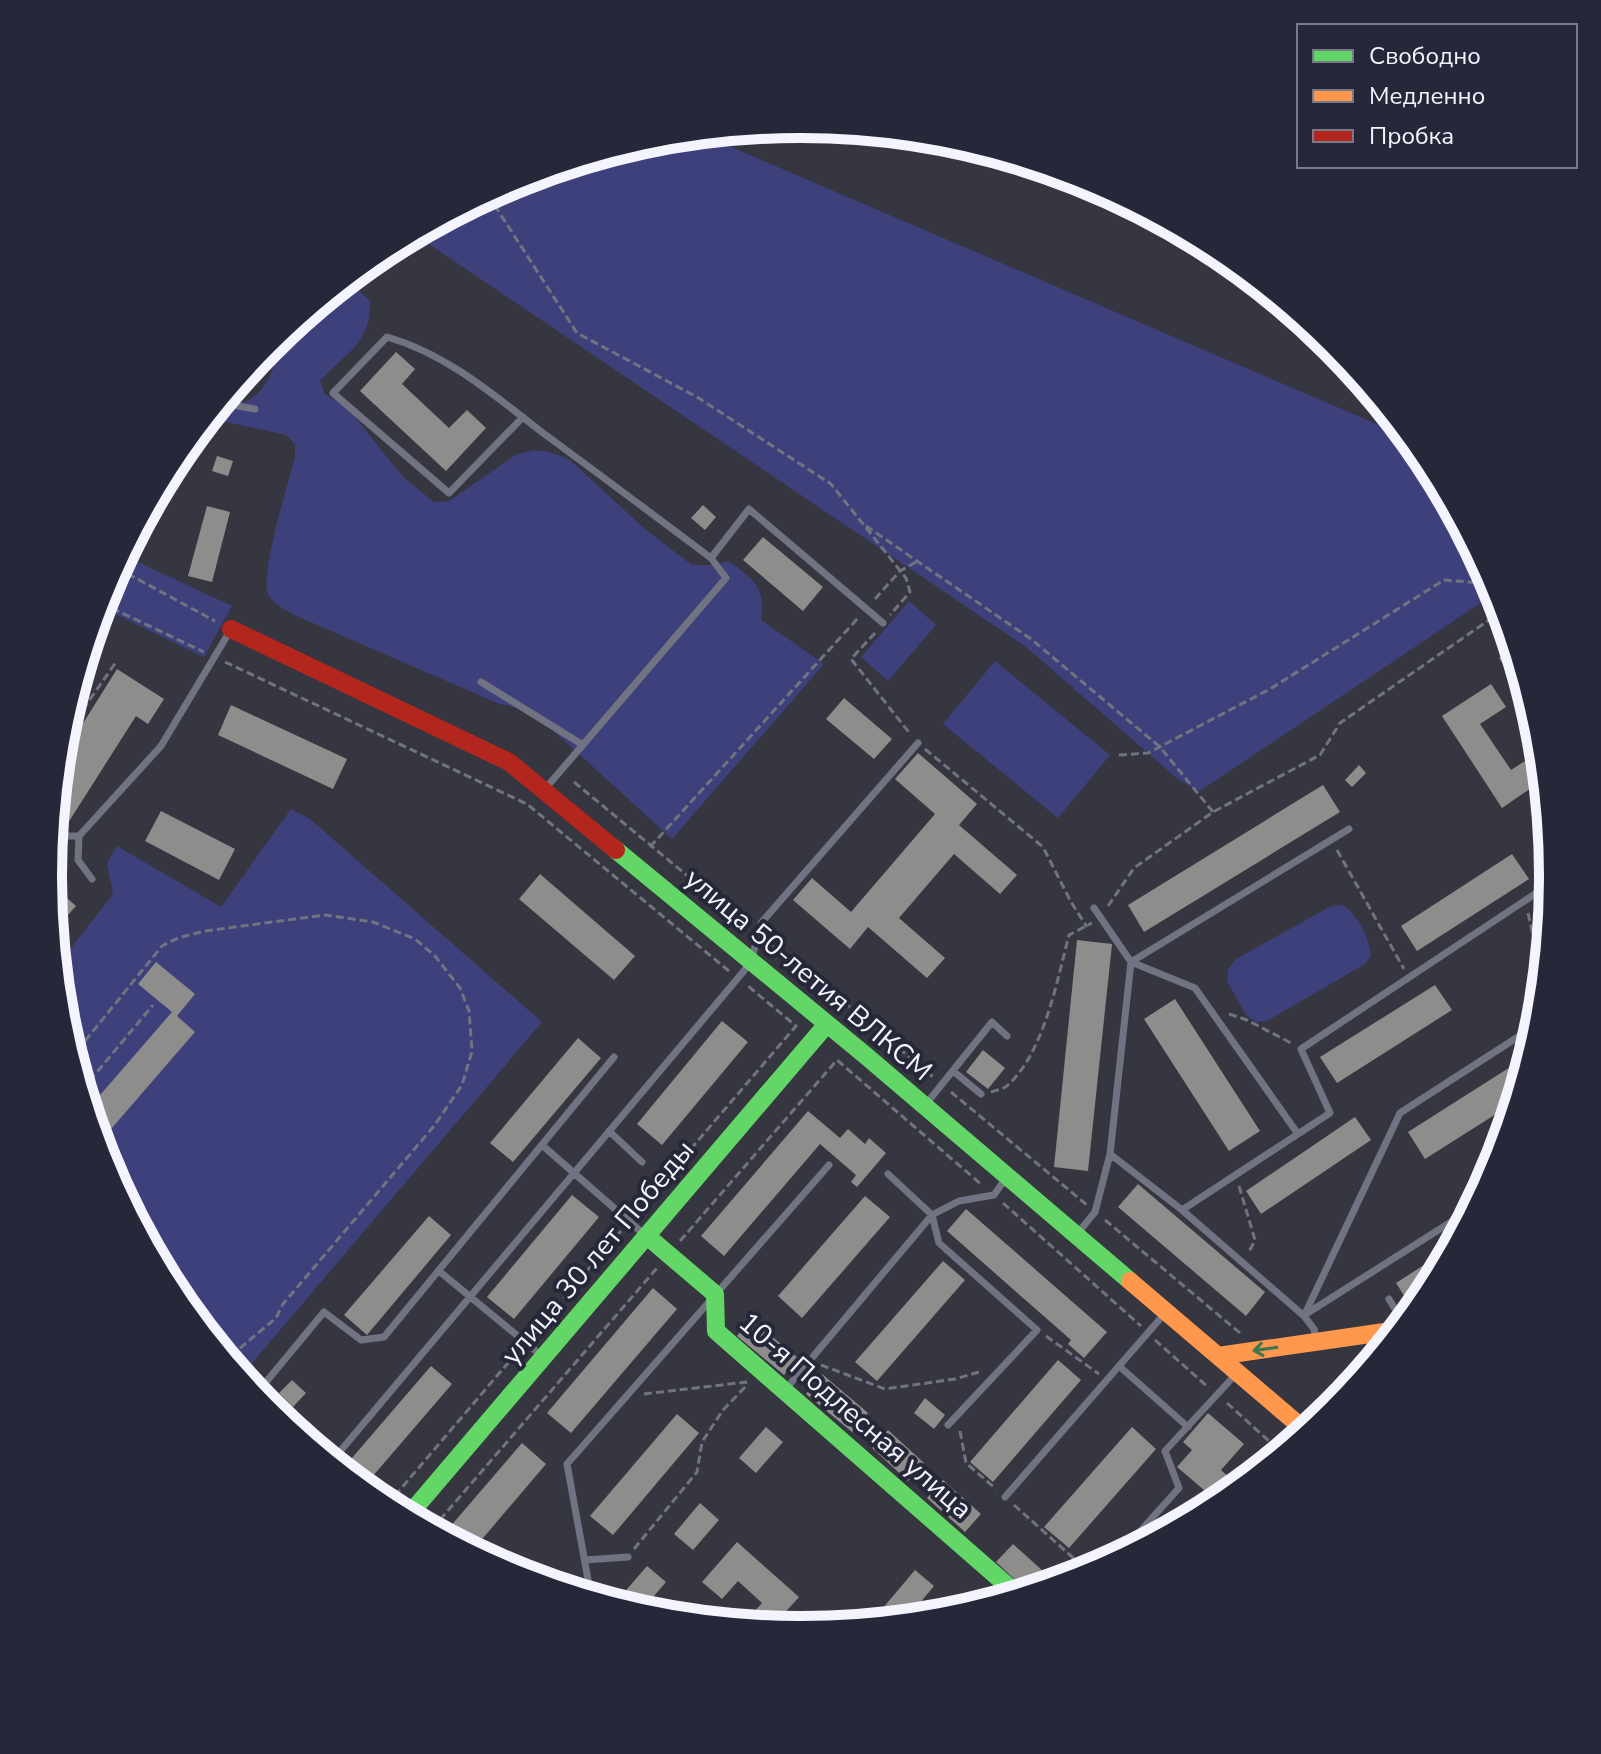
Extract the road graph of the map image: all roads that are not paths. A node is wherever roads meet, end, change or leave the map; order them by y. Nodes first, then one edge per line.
1 (233, 405) edge
2 (255, 409) dead end
3 (523, 417) junction
4 (711, 558) junction
5 (883, 623) dead end
6 (231, 629) joint
7 (481, 682) dead end
8 (918, 743) dead end
9 (583, 745) junction
10 (544, 791) junction
11 (1349, 829) dead end
12 (64, 836) edge
13 (79, 836) junction
14 (92, 879) dead end
15 (1538, 893) edge
16 (1094, 908) dead end
17 (751, 962) junction
18 (1131, 962) junction
19 (827, 1024) junction
20 (1522, 1034) edge
21 (1007, 1036) dead end
22 (614, 1057) dead end
23 (953, 1071) junction
24 (981, 1094) road end
25 (924, 1105) junction
26 (609, 1131) junction
27 (1298, 1134) junction
28 (542, 1145) junction
29 (1110, 1154) junction
30 (642, 1162) dead end
31 (829, 1165) dead end
32 (574, 1172) junction
33 (888, 1174) dead end
34 (1008, 1176) junction
35 (1182, 1210) junction
36 (932, 1215) junction
37 (1454, 1220) edge
38 (1077, 1234) junction
39 (647, 1236) junction
40 (439, 1271) junction
41 (715, 1294) junction
42 (471, 1295) junction
43 (1389, 1299) dead end
44 (1167, 1310) junction
45 (1397, 1312) edge
46 (1304, 1316) junction
47 (1383, 1331) edge
48 (1316, 1342) junction
49 (1218, 1356) junction
50 (544, 1357) junction
51 (1119, 1366) junction
52 (1237, 1373) junction
53 (264, 1384) edge
54 (785, 1391) junction
55 (1297, 1423) edge
56 (948, 1425) dead end
57 (1188, 1427) junction
58 (339, 1453) edge
59 (1005, 1497) dead end
60 (416, 1507) edge
61 (1139, 1533) edge
62 (628, 1557) road end
63 (585, 1560) junction
64 (589, 1584) edge
65 (1007, 1585) edge

1 - 2 lane
3 - 3 lane
3 - 4 lane
4 - 5 lane
4 - 9 lane
6 - 10 main road, улица 50-летия ВЛКСМ
6 - 13 lane
7 - 9 lane
8 - 17 lane
9 - 10 lane
10 - 17 main road, улица 50-летия ВЛКСМ
11 - 18 lane
12 - 13 lane
13 - 14 lane
15 - 27 lane
16 - 18 lane
17 - 19 main road, улица 50-летия ВЛКСМ
17 - 26 lane
18 - 27 lane
18 - 29 lane
19 - 25 main road, улица 50-летия ВЛКСМ
19 - 39 main road, улица 30 лет Победы
20 - 46 lane
21 - 23 lane
22 - 28 lane
23 - 24 lane
23 - 25 lane
25 - 34 main road, улица 50-летия ВЛКСМ
26 - 30 lane
26 - 32 lane
27 - 35 lane
28 - 32 lane
28 - 40 lane
29 - 35 lane
29 - 38 lane
31 - 41 lane
32 - 39 lane
32 - 42 lane
33 - 36 lane
34 - 36 lane
34 - 38 main road, улица 50-летия ВЛКСМ
35 - 46 lane
36 - 54 lane
36 - 56 lane
37 - 46 lane
38 - 44 main road, улица 50-летия ВЛКСМ
39 - 41 main road, 10-я Подлесная улица
39 - 50 main road, улица 30 лет Победы
40 - 42 lane
40 - 53 lane
41 - 54 main road, 10-я Подлесная улица
41 - 63 lane
42 - 50 lane
42 - 58 lane
43 - 45 lane
44 - 49 main road, улица 50-летия ВЛКСМ
44 - 51 lane
46 - 48 lane
47 - 48 main road
48 -> 49 main road
49 - 52 main road, улица 50-летия ВЛКСМ
50 - 60 main road, улица 30 лет Победы
51 - 57 lane
51 - 59 lane
52 - 55 main road, улица 50-летия ВЛКСМ
52 - 57 lane
54 - 65 main road, 10-я Подлесная улица
57 - 61 lane
62 - 63 lane
63 - 64 lane

